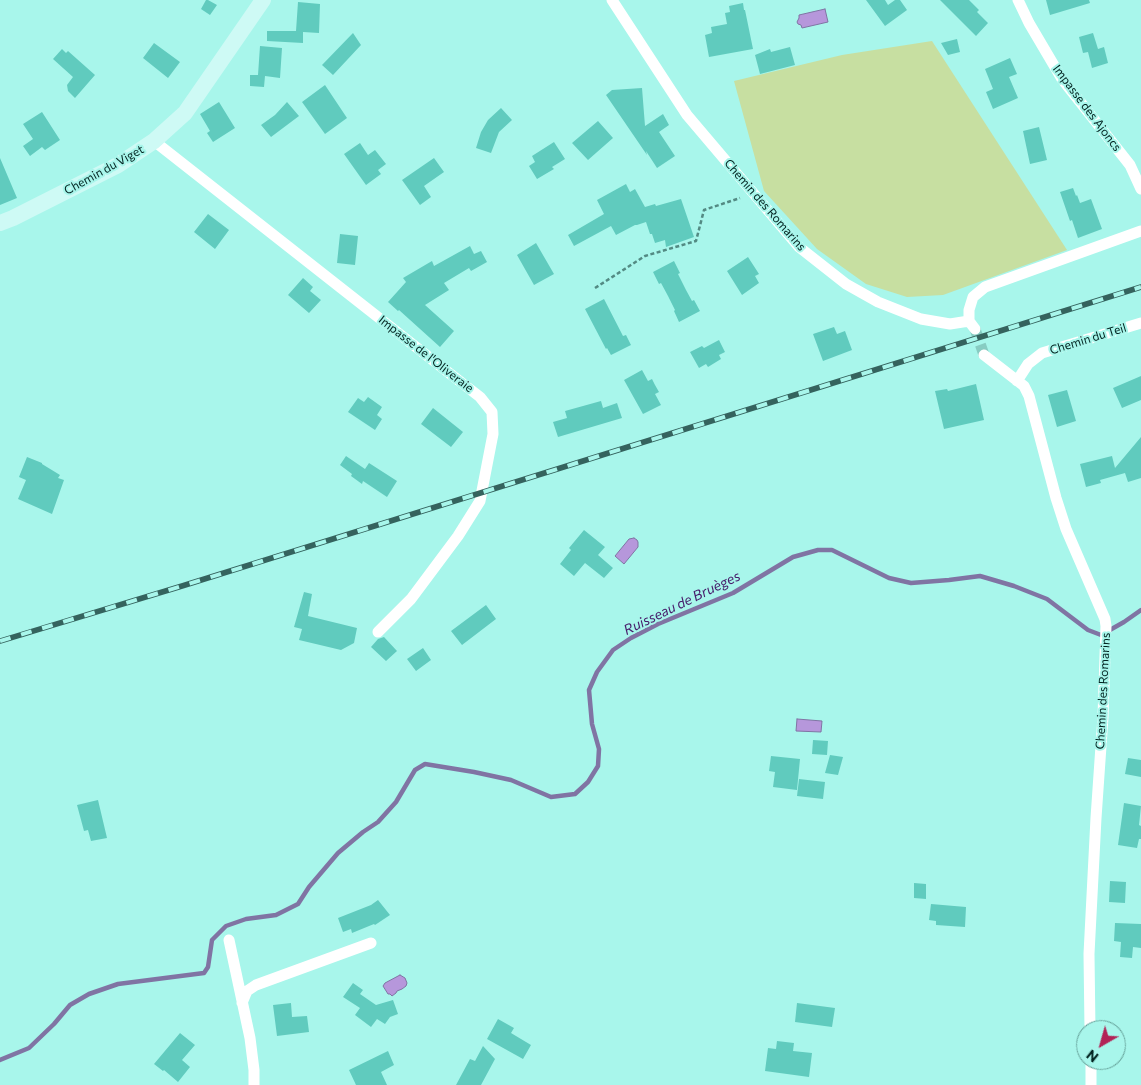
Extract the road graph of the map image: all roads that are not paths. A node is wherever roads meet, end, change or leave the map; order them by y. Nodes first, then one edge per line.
1 (263, 0) edge
2 (612, 0) edge
3 (1018, 0) edge
4 (154, 141) junction
5 (1140, 185) edge
6 (0, 223) edge
7 (1141, 231) edge
8 (1141, 323) edge
9 (984, 354) tunnel mouth
10 (1017, 381) junction
11 (378, 632) dead end
12 (229, 940) dead end
13 (371, 943) dead end
14 (242, 1002) junction
15 (1090, 1020) edge
16 (1091, 1070) edge
17 (254, 1085) edge
18 (1091, 1085) edge

1 - 4 street, Chemin du Viget
2 - 7 street, Chemin des Romarins
3 - 5 street, Impasse des Ajoncs
4 - 6 street, Chemin du Viget
4 - 11 street, Impasse de l'Oliveraie
8 - 10 street, Chemin du Teil
9 - 10 street, Chemin des Romarins
10 - 15 street, Chemin des Romarins
12 - 14 street
13 - 14 street
14 - 17 street
16 - 18 street

